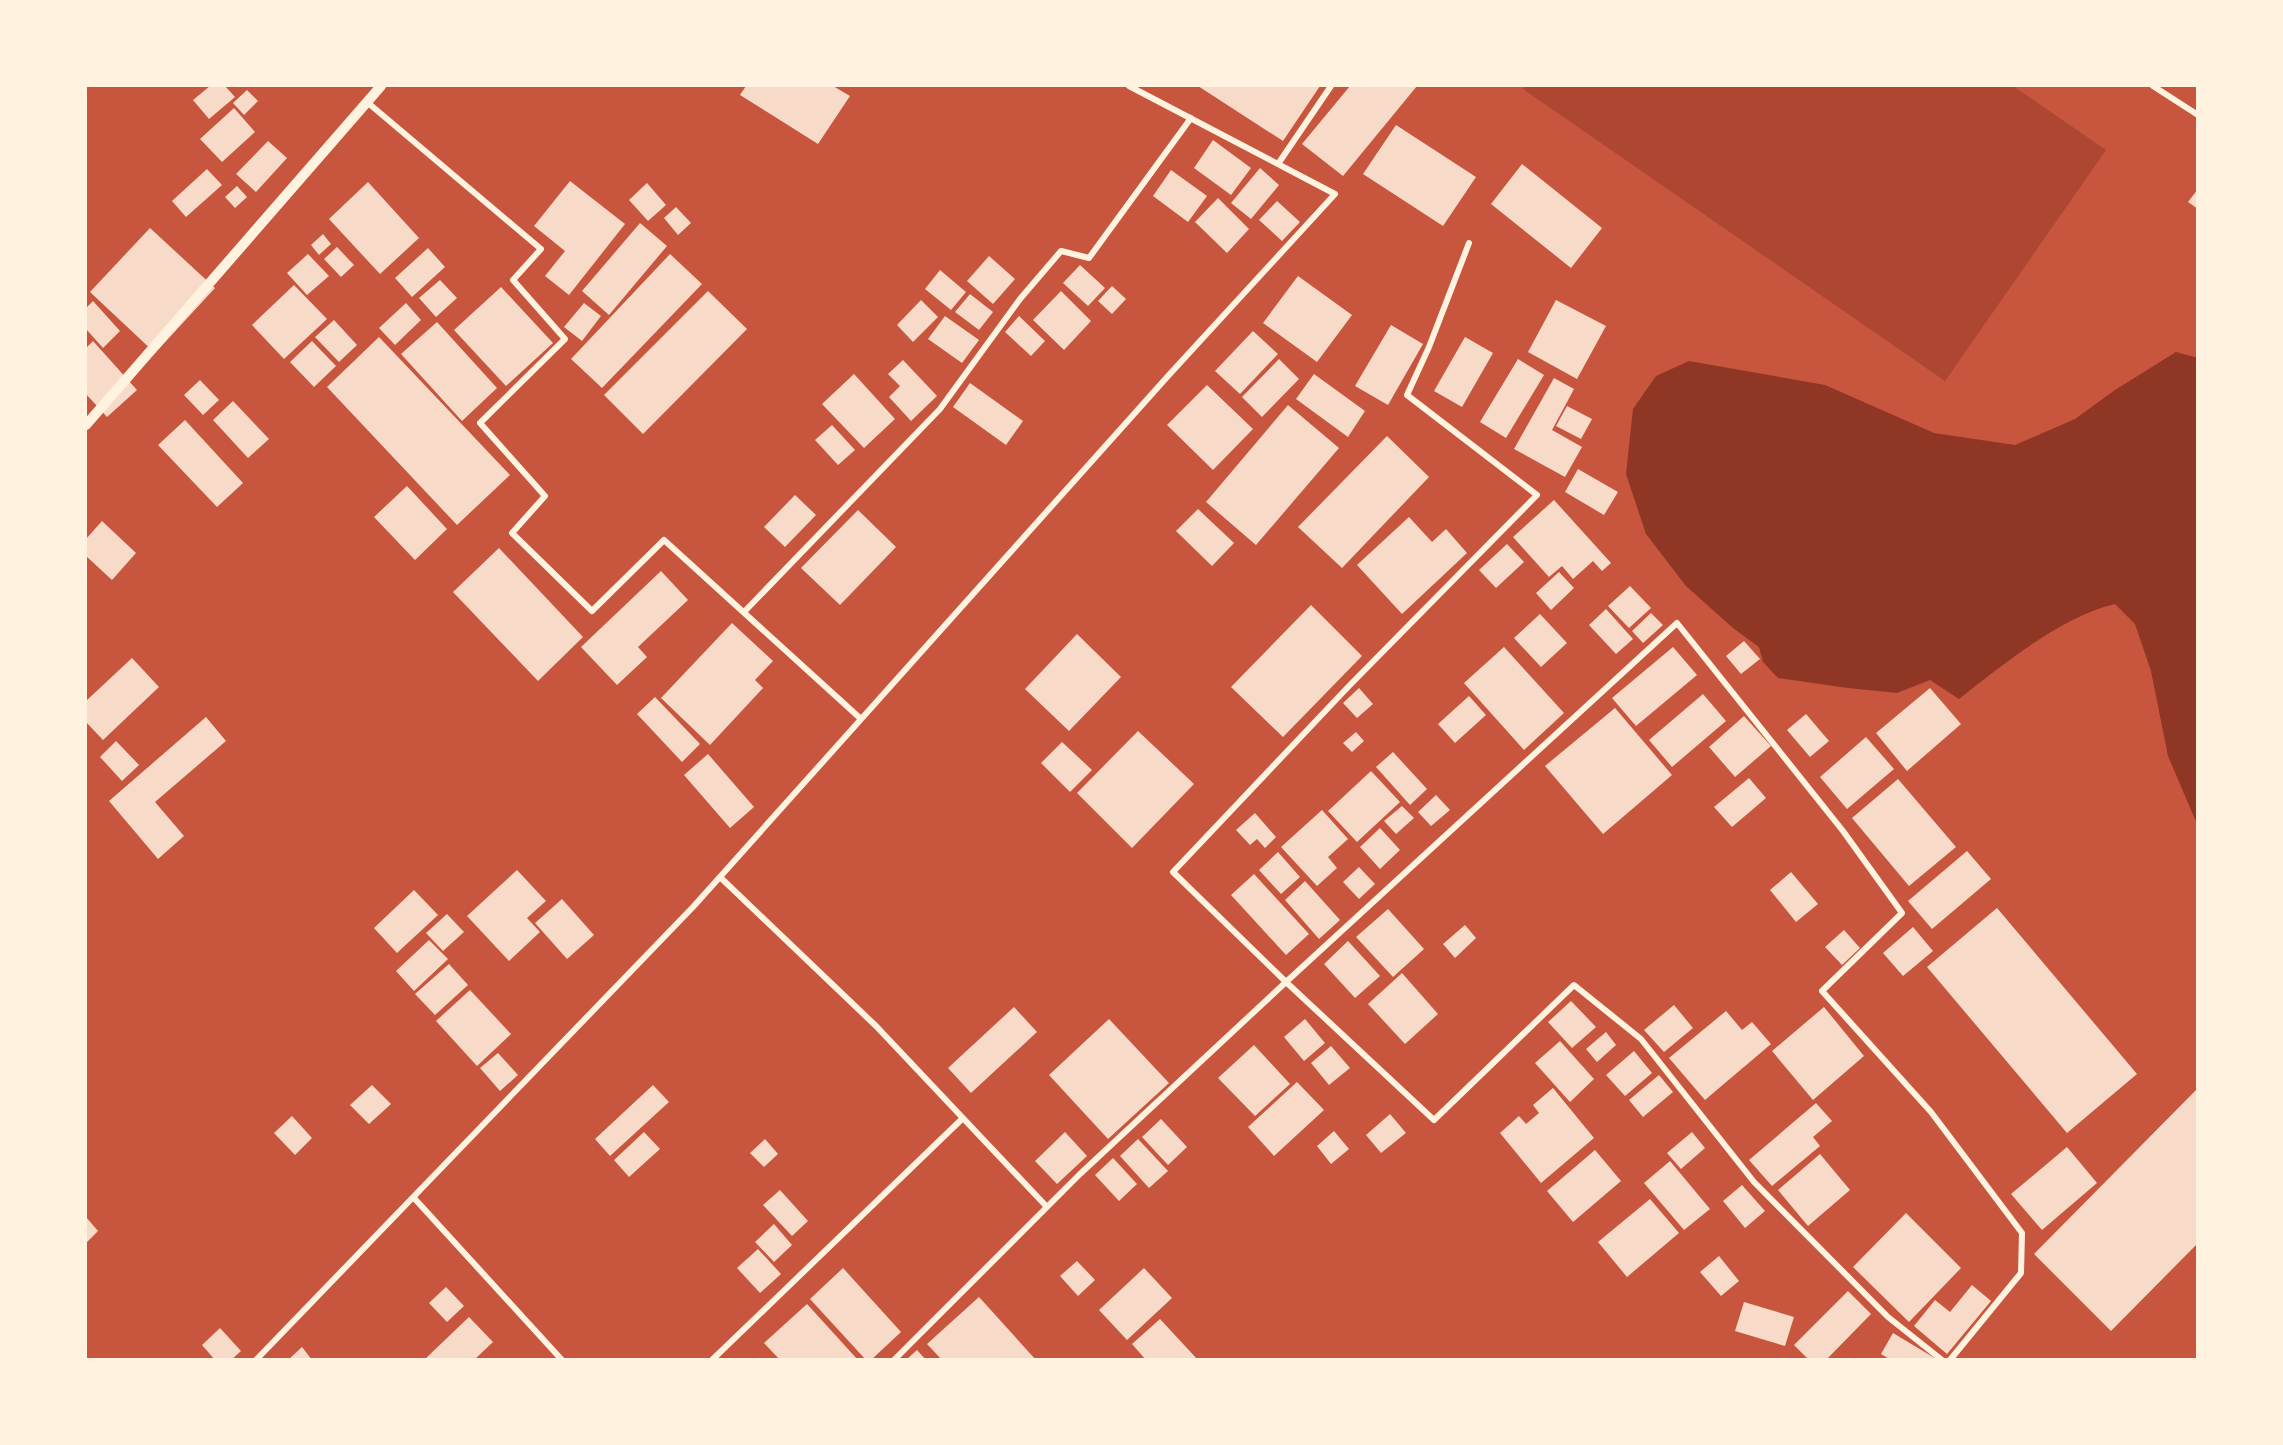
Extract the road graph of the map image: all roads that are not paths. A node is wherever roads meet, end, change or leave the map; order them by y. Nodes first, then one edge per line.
1 (381, 86) edge
2 (1129, 86) edge
3 (1332, 86) edge
4 (2153, 86) edge
5 (367, 102) junction
6 (2198, 115) edge
7 (1191, 118) junction
8 (1278, 164) junction
9 (1469, 243) dead end
10 (86, 425) edge
11 (744, 612) junction
12 (861, 719) junction
13 (720, 877) junction
14 (1286, 982) junction
15 (963, 1118) junction
16 (414, 1198) junction
17 (1047, 1207) junction
18 (261, 1358) edge
19 (562, 1359) edge
20 (712, 1359) edge
21 (894, 1359) edge
22 (1942, 1359) edge
23 (1950, 1359) edge

1 - 5 street
2 - 7 street
3 - 8 street
4 - 6 street
5 - 10 street
5 - 11 street
7 - 8 street
7 - 11 street
8 - 12 street
9 - 14 street
11 - 12 street
12 - 13 street
13 - 15 street
13 - 16 street
14 - 17 street
14 - 22 street
14 - 23 street
15 - 17 street
15 - 20 street
16 - 18 street
16 - 19 street
17 - 21 street

